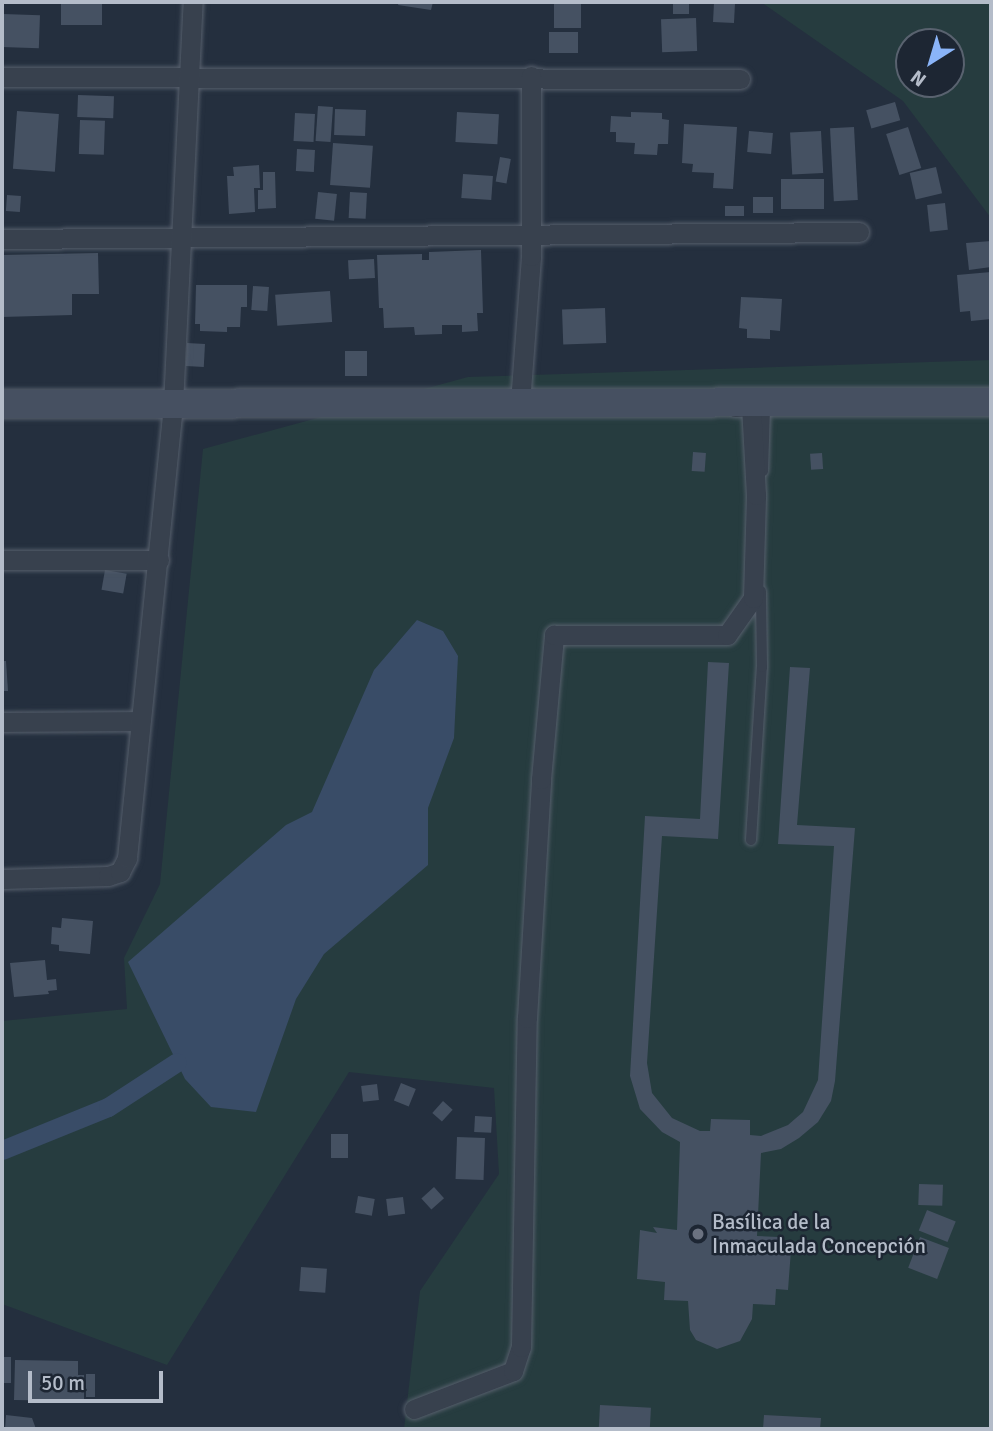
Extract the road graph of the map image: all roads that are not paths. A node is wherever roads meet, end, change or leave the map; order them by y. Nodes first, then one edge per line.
1 (193, 2) edge
2 (2, 76) edge
3 (531, 76) junction
4 (189, 77) junction
5 (740, 79) dead end
6 (859, 232) dead end
7 (532, 236) junction
8 (181, 237) junction
9 (2, 239) edge
10 (765, 402) junction
11 (991, 402) edge
12 (433, 403) junction
13 (520, 403) junction
14 (2, 404) edge
15 (173, 404) junction
16 (2, 560) edge
17 (159, 560) junction
18 (2, 722) edge
19 (140, 722) junction
20 (751, 840) dead end
21 (2, 879) edge
22 (414, 1409) dead end

1 - 4 street
2 - 4 street
3 - 4 street
3 - 5 street
3 - 7 street
4 - 8 street
6 - 7 street
7 - 8 street
7 - 13 street
8 - 9 street
8 - 15 street
10 - 11 street
10 - 13 street
10 - 20 lane
12 - 13 street
12 - 15 street
12 - 22 street
14 - 15 street
15 - 17 street
16 - 17 street
17 - 19 street
18 - 19 street
19 - 21 street

